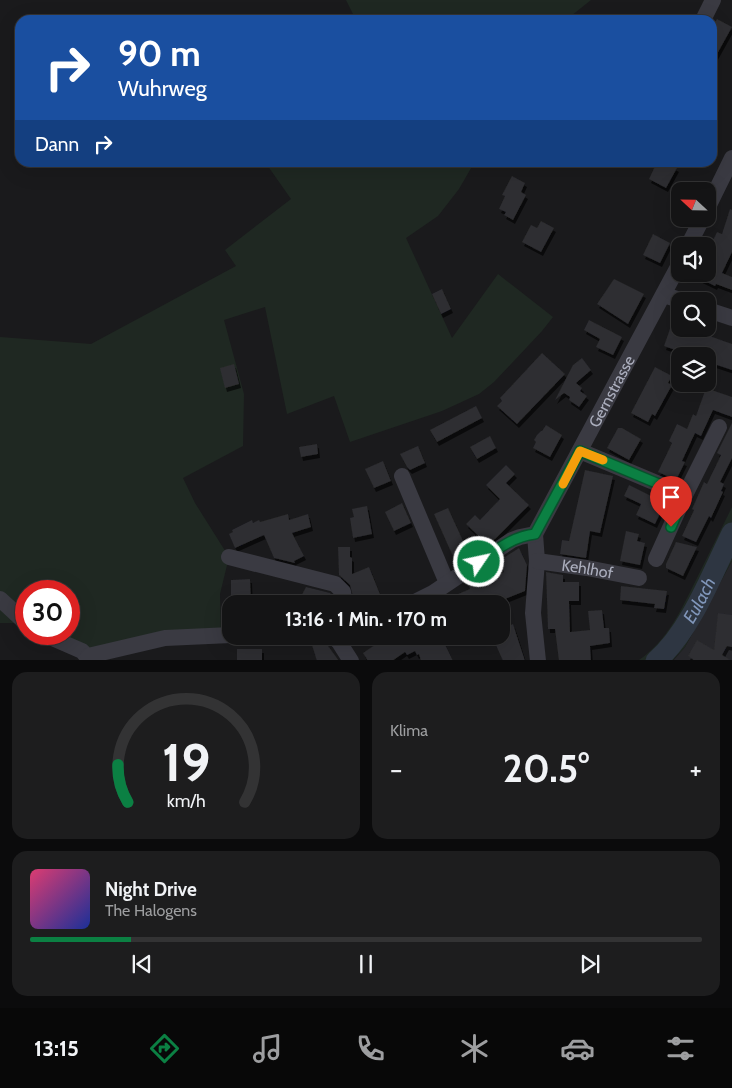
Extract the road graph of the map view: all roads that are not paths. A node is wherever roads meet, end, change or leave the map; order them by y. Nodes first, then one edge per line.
1 (713, 0) edge
2 (706, 15) edge
3 (732, 158) edge
4 (716, 191) edge
5 (671, 281) edge
6 (664, 295) junction
7 (671, 297) edge
8 (716, 313) edge
9 (732, 318) edge
10 (719, 426) dead end
11 (580, 451) junction
12 (402, 476) dead end
13 (685, 495) junction
14 (535, 534) junction
15 (229, 557) dead end
16 (656, 559) dead end
17 (537, 561) junction
18 (639, 578) dead end
19 (447, 583) junction
20 (344, 595) edge
21 (426, 595) edge
22 (0, 598) edge
23 (15, 612) edge
24 (222, 635) edge
25 (68, 645) edge
26 (346, 645) edge
27 (90, 658) edge
28 (351, 660) edge
29 (538, 660) edge

1 - 2 street
3 - 4 street
5 - 6 street, Gernstrasse
6 - 7 street
6 - 11 street, Gernstrasse
8 - 9 street
10 - 13 street
11 - 13 street
11 - 14 street, Gernstrasse
12 - 19 street
13 - 16 street
14 - 17 street
14 - 19 street
15 - 20 street
17 - 18 street, Kehlhof
17 - 29 street
19 - 21 street
22 - 23 street
24 - 27 street
25 - 27 street
26 - 28 street

